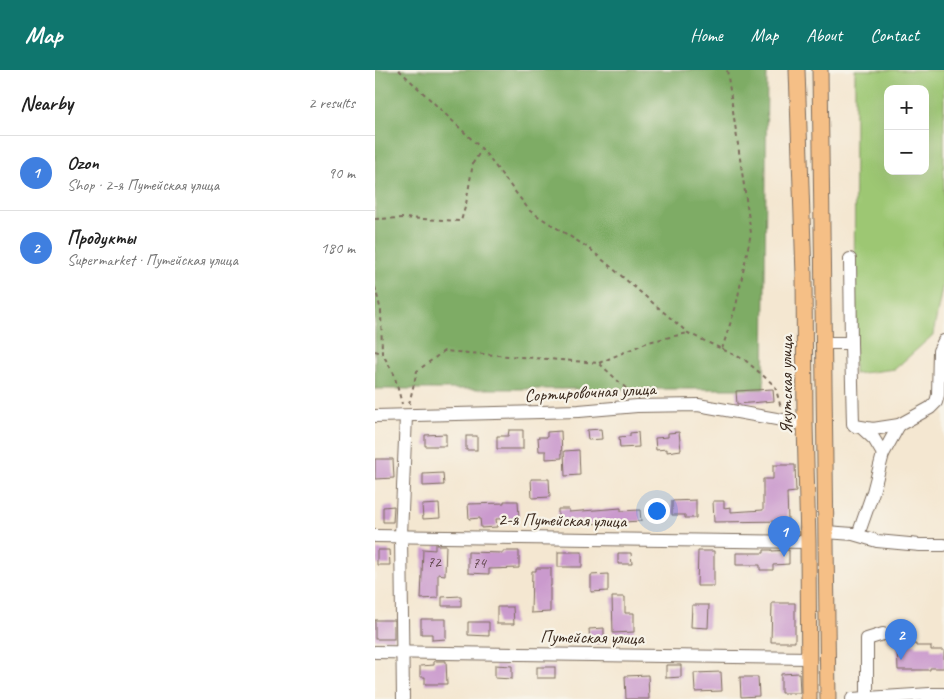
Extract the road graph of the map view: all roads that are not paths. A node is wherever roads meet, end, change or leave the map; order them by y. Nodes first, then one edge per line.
1 (797, 70) edge
2 (820, 70) edge
3 (850, 259) dead end
4 (944, 341) edge
5 (823, 343) junction
6 (851, 343) junction
7 (375, 416) edge
8 (406, 416) junction
9 (799, 423) junction
10 (899, 425) junction
11 (863, 428) junction
12 (883, 454) junction
13 (826, 532) junction
14 (858, 535) junction
15 (375, 536) edge
16 (401, 536) junction
17 (808, 542) junction
18 (944, 545) edge
19 (883, 634) dead end
20 (375, 652) edge
21 (403, 652) junction
22 (809, 658) junction
23 (944, 694) edge
24 (867, 698) edge
25 (403, 699) edge
26 (809, 699) edge
27 (828, 699) edge
28 (852, 699) edge

1 - 9 main road, Якутская улица
2 - 5 main road
3 - 6 street
4 - 10 street
5 - 6 street
5 - 13 main road
6 - 11 street
7 - 8 street, Сортировочная улица
8 - 9 street, Сортировочная улица
8 - 16 street
9 - 17 main road, Якутская улица
10 - 11 street
10 - 12 street
11 - 12 street
12 - 14 street
13 - 14 street
13 - 27 main road
14 - 18 street
15 - 16 street, 2-я Путейская улица
16 - 17 street, 2-я Путейская улица
16 - 21 street
17 - 22 main road, Якутская улица
19 - 24 street
20 - 21 street, Путейская улица
21 - 22 street, Путейская улица
21 - 25 street
22 - 26 main road, Якутская улица
23 - 24 street
24 - 28 street

